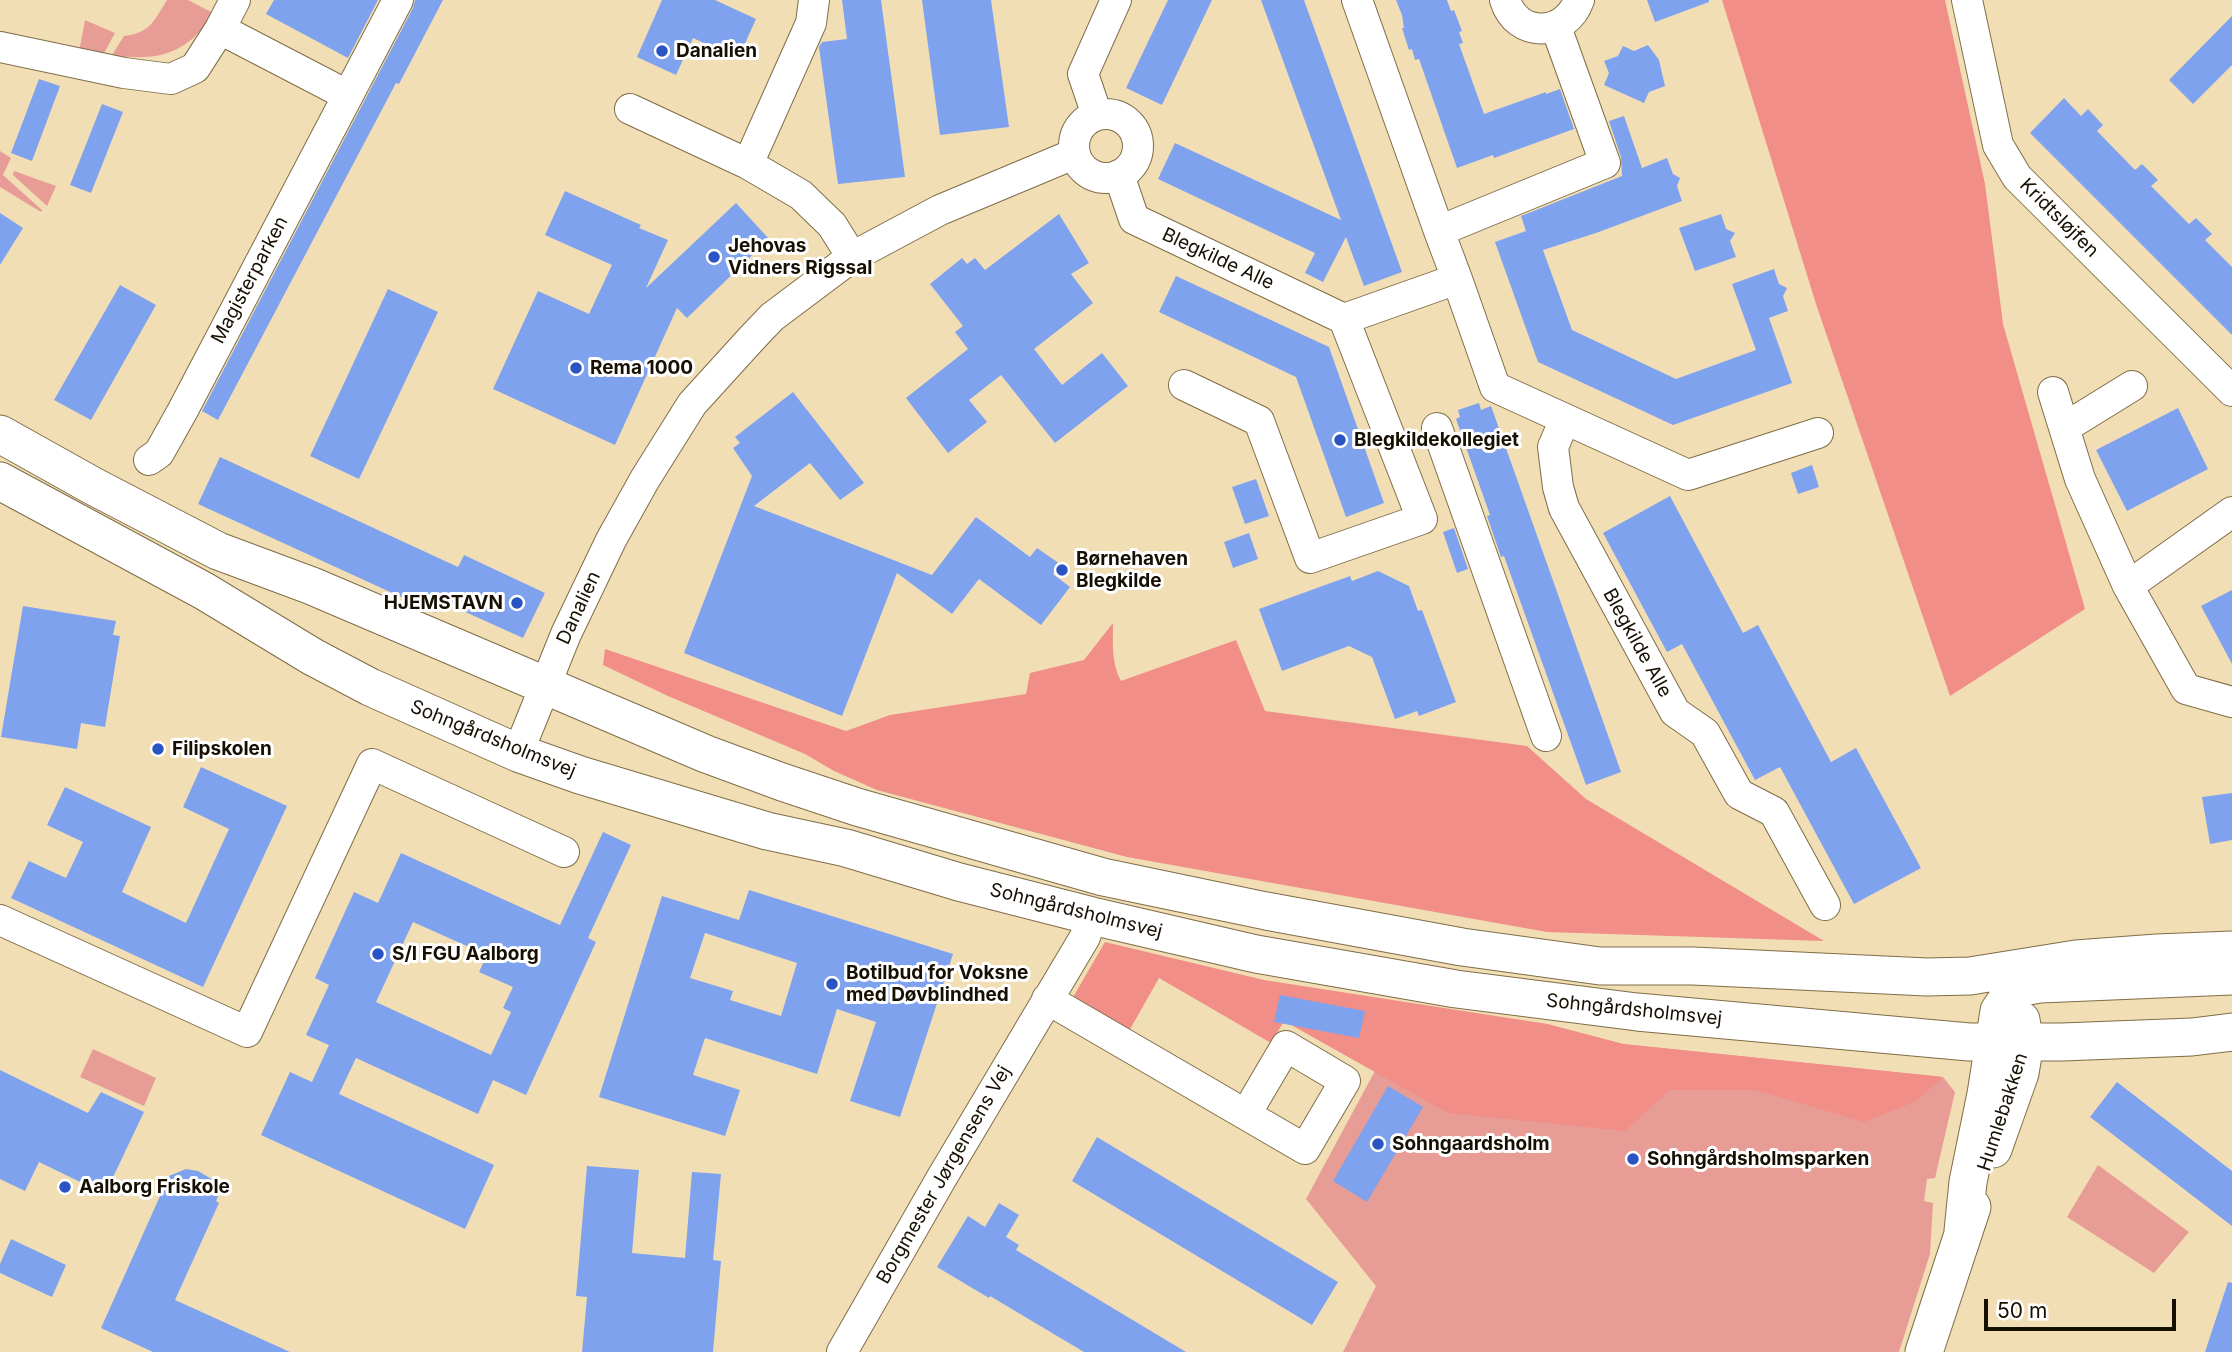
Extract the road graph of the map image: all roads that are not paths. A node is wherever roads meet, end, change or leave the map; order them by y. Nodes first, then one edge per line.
1 (235, 0) edge
2 (398, 0) edge
3 (814, 0) edge
4 (1116, 0) edge
5 (1357, 0) edge
6 (1505, 0) edge
7 (1579, 0) edge
8 (1967, 0) edge
9 (1556, 27) junction
10 (220, 29) junction
11 (0, 47) edge
12 (347, 95) junction
13 (630, 109) dead end
14 (1097, 115) junction
15 (1074, 154) junction
16 (748, 164) junction
17 (1119, 175) junction
18 (1439, 231) junction
19 (852, 257) junction
20 (1457, 279) junction
21 (1344, 319) junction
22 (1184, 385) dead end
23 (2132, 387) dead end
24 (2232, 391) edge
25 (2053, 393) dead end
26 (1566, 419) junction
27 (1437, 428) dead end
28 (2064, 428) junction
29 (1818, 433) dead end
30 (0, 434) edge
31 (149, 460) dead end
32 (0, 481) edge
33 (1462, 500) junction
34 (2232, 512) edge
35 (1422, 519) junction
36 (2128, 586) junction
37 (545, 686) junction
38 (2232, 702) edge
39 (1546, 736) dead end
40 (519, 753) junction
41 (564, 852) dead end
42 (1825, 905) dead end
43 (1092, 916) junction
44 (0, 920) edge
45 (2232, 950) edge
46 (1970, 976) junction
47 (2232, 976) edge
48 (2010, 995) junction
49 (1047, 999) junction
50 (2232, 1032) edge
51 (2009, 1043) junction
52 (1246, 1114) dead end
53 (842, 1352) edge
54 (1924, 1352) edge

1 - 10 street
2 - 12 street, Magisterparken
3 - 16 street
4 - 14 street
5 - 18 street
6 - 9 street
7 - 9 street
8 - 24 street, Kridtsløjfen
9 - 18 street
10 - 11 street
10 - 12 street
12 - 31 street, Magisterparken
13 - 16 street
14 - 15 street
14 - 17 street
15 - 17 street
15 - 19 street, Danalien
16 - 19 street
17 - 21 street, Blegkilde Alle
18 - 20 street
19 - 37 street, Danalien
20 - 21 street
20 - 26 street
21 - 35 street
22 - 35 street
23 - 28 street
25 - 28 street
26 - 29 street
26 - 42 street, Blegkilde Alle
27 - 33 street
28 - 36 street
30 - 37 street, Sohngårdsholmsvej
32 - 40 street, Sohngårdsholmsvej
33 - 35 street
33 - 39 street
34 - 36 street
36 - 38 street
37 - 40 street, Danalien
37 - 46 street, Sohngårdsholmsvej
40 - 43 street, Sohngårdsholmsvej
41 - 44 street
43 - 49 street, Borgmester Jørgensens Vej
43 - 51 street, Sohngårdsholmsvej
45 - 46 street, Sohngårdsholmsvej
46 - 48 street
47 - 48 street
48 - 51 street, Humlebakken
49 - 52 street
49 - 53 street, Borgmester Jørgensens Vej
50 - 51 street, Sohngårdsholmsvej
51 - 54 street, Humlebakken

